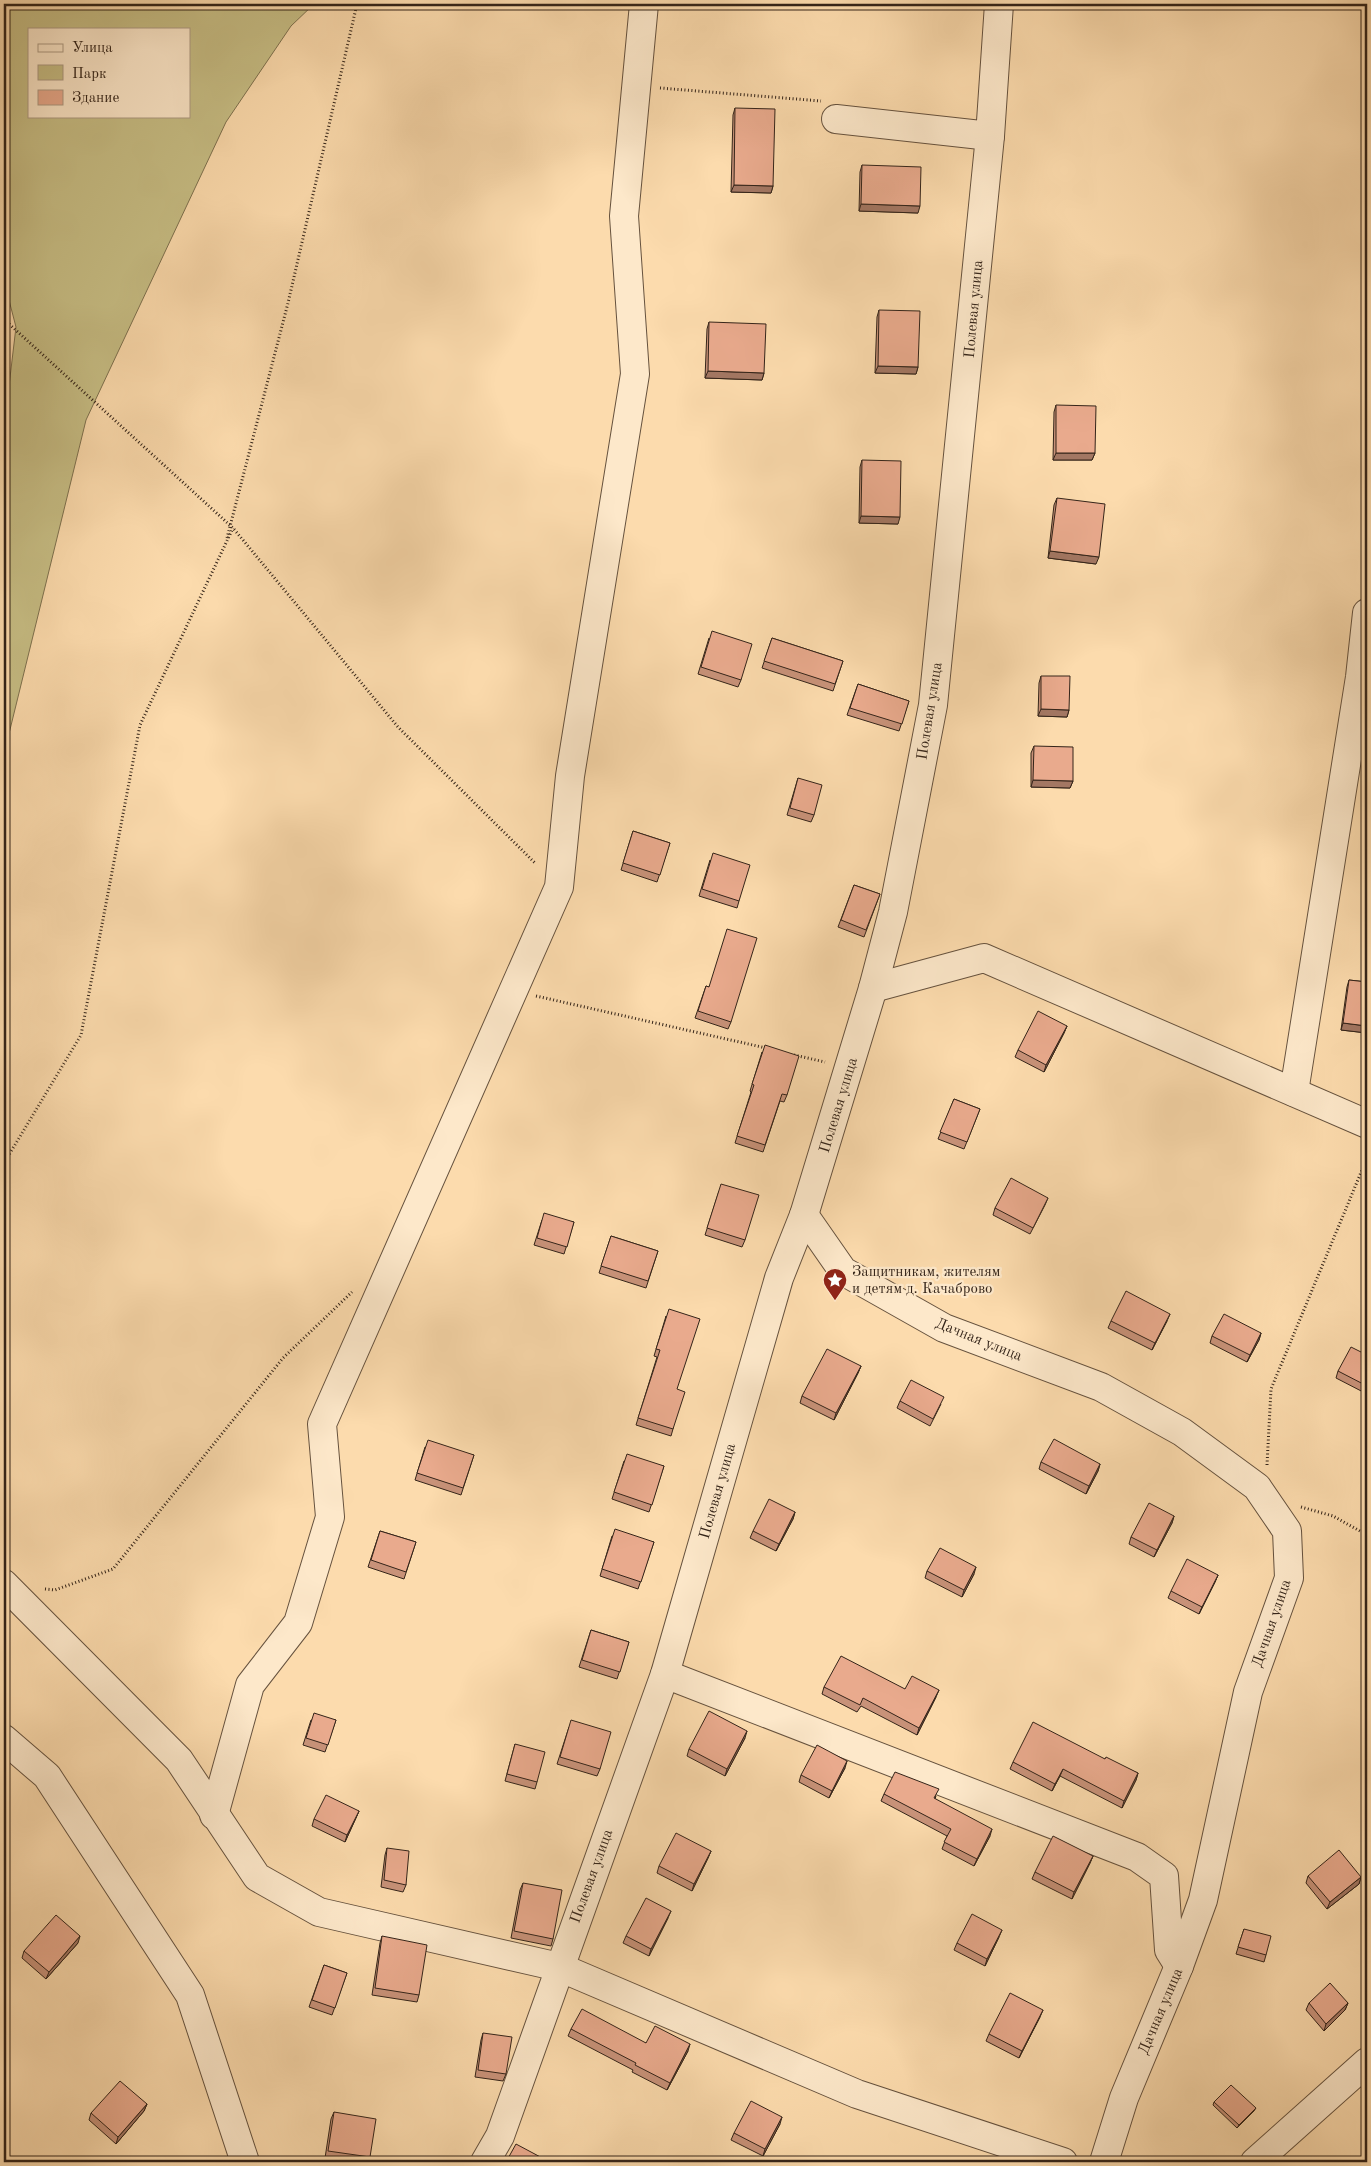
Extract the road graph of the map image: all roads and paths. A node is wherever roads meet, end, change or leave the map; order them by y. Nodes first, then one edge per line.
1 (357, 4) edge
2 (644, 4) edge
3 (999, 4) edge
4 (636, 86) junction
5 (831, 110) joint
6 (990, 136) junction
7 (4, 315) edge
8 (229, 524) junction
9 (233, 528) junction
10 (226, 544) junction
11 (1367, 614) edge
12 (1364, 678) edge
13 (559, 887) junction
14 (873, 988) junction
15 (513, 991) junction
16 (773, 1050) edge
17 (792, 1054) edge
18 (850, 1067) junction
19 (1294, 1092) junction
20 (1367, 1124) edge
21 (1367, 1158) edge
22 (4, 1163) edge
23 (804, 1215) junction
24 (356, 1289) dead end
25 (1266, 1497) junction
26 (1367, 1535) edge
27 (4, 1584) edge
28 (664, 1674) junction
29 (4, 1739) edge
30 (214, 1815) junction
31 (1179, 1966) junction
32 (559, 1967) junction
33 (1367, 2062) edge
34 (245, 2162) edge
35 (485, 2162) edge
36 (1063, 2162) edge
37 (1104, 2162) edge
38 (1255, 2162) edge

1 - 8 path
2 - 4 street
3 - 6 street, Полевая улица
4 - 5 path
4 - 13 street
5 - 6 street
6 - 14 street, Полевая улица
7 - 8 path
8 - 9 path
8 - 10 path
9 - 10 path
9 - 13 path
10 - 22 path
11 - 12 street
12 - 19 street
13 - 15 street
14 - 18 street, Полевая улица
14 - 19 street
15 - 16 path
15 - 30 street
17 - 18 path
18 - 23 street, Полевая улица
19 - 20 street
21 - 25 path
23 - 25 street, Дачная улица
23 - 28 street, Полевая улица
24 - 27 path
25 - 26 path
25 - 31 street, Дачная улица
27 - 30 street
28 - 31 street
28 - 32 street, Полевая улица
29 - 34 street
30 - 32 street
31 - 37 street, Дачная улица
32 - 35 street, Полевая улица
32 - 36 street
33 - 38 street

